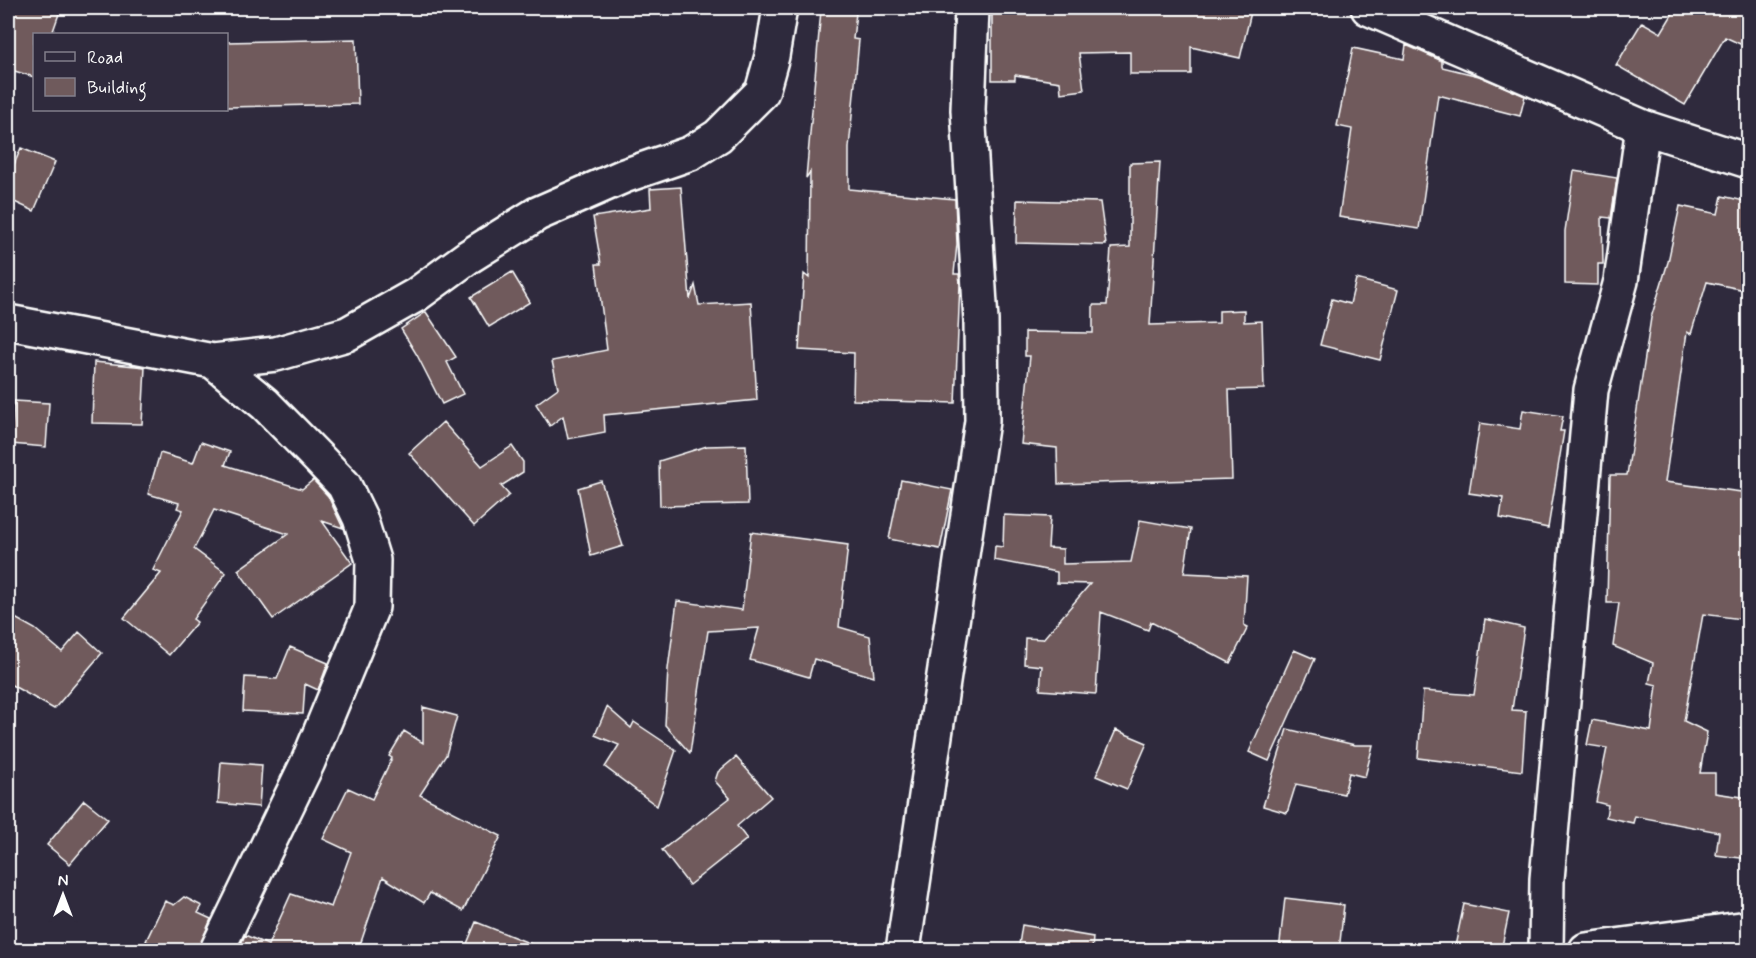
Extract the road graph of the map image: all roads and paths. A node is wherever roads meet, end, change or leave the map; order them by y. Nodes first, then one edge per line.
1 (780, 8) edge
2 (972, 8) edge
3 (1368, 8) edge
4 (1643, 127) junction
5 (1749, 160) edge
6 (8, 322) edge
7 (213, 361) junction
8 (1749, 928) edge
9 (217, 951) edge
10 (903, 951) edge
11 (1546, 951) edge
12 (1586, 951) edge

1 - 7 street
2 - 10 street
3 - 4 street
4 - 5 street
4 - 11 street
6 - 7 street
7 - 9 street
8 - 12 street

